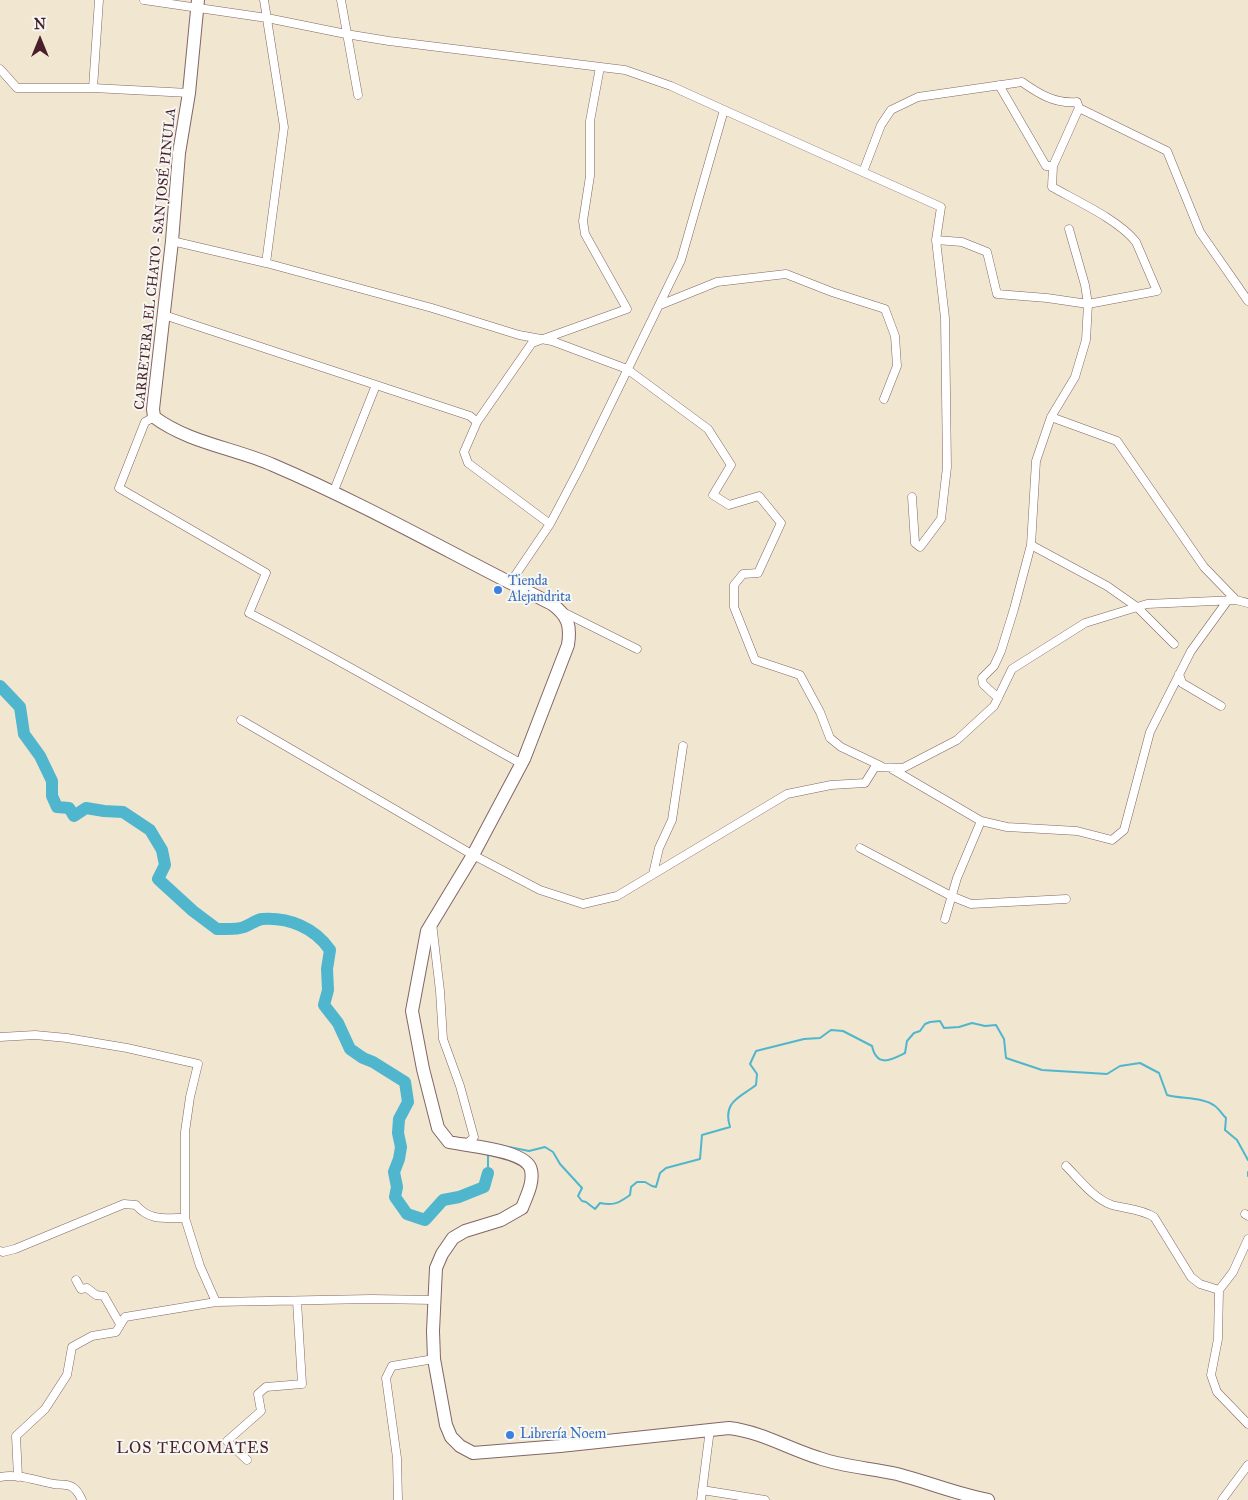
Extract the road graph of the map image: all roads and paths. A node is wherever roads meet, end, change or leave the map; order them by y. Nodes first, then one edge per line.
1 (99, 0) edge
2 (144, 0) edge
3 (264, 0) edge
4 (341, 0) edge
5 (197, 4) edge
6 (267, 18) junction
7 (346, 34) junction
8 (600, 66) junction
9 (0, 69) edge
10 (999, 85) junction
11 (92, 88) junction
12 (189, 93) junction
13 (358, 95) dead end
14 (1079, 108) junction
15 (724, 110) junction
16 (1053, 166) junction
17 (863, 172) junction
18 (1069, 229) dead end
19 (936, 240) junction
20 (172, 241) junction
21 (266, 263) junction
22 (1248, 301) edge
23 (1088, 304) junction
24 (660, 305) junction
25 (164, 315) junction
26 (541, 339) junction
27 (627, 369) junction
28 (376, 385) junction
29 (884, 400) dead end
30 (1052, 417) junction
31 (154, 418) junction
32 (477, 422) junction
33 (333, 493) junction
34 (912, 496) dead end
35 (550, 524) junction
36 (1031, 545) junction
37 (510, 583) junction
38 (1232, 600) junction
39 (1248, 603) edge
40 (1137, 607) junction
41 (563, 612) junction
42 (1174, 644) dead end
43 (637, 649) dead end
44 (1179, 674) junction
45 (998, 698) junction
46 (1221, 706) dead end
47 (241, 720) dead end
48 (683, 746) dead end
49 (522, 764) junction
50 (887, 768) junction
51 (981, 821) junction
52 (860, 848) dead end
53 (473, 855) junction
54 (652, 874) junction
55 (951, 896) junction
56 (1066, 900) dead end
57 (945, 919) dead end
58 (432, 922) junction
59 (0, 1037) edge
60 (471, 1146) junction
61 (1066, 1166) dead end
62 (185, 1218) junction
63 (1248, 1239) edge
64 (0, 1251) edge
65 (76, 1280) dead end
66 (1218, 1290) junction
67 (297, 1300) junction
68 (434, 1300) junction
69 (216, 1302) junction
70 (120, 1324) junction
71 (434, 1359) junction
72 (1248, 1424) edge
73 (710, 1429) junction
74 (247, 1460) dead end
75 (1248, 1465) edge
76 (18, 1477) junction
77 (0, 1478) edge
78 (702, 1490) junction
79 (960, 1497) edge
80 (82, 1500) edge
81 (398, 1500) edge
82 (701, 1500) edge
83 (765, 1500) edge
84 (988, 1500) edge
85 (1222, 1500) edge

1 - 11 street
2 - 5 street
3 - 6 street
4 - 7 street
5 - 6 street
5 - 12 main road, CARRETERA EL CHATO - SAN JOSÉ PINULA
6 - 7 street
6 - 21 street
7 - 8 street
7 - 13 street
8 - 15 street
8 - 26 street
9 - 11 street
10 - 14 street
10 - 16 street
10 - 17 street
11 - 12 street
12 - 20 main road, CARRETERA EL CHATO - SAN JOSÉ PINULA
14 - 16 street
14 - 22 street
15 - 17 street
15 - 24 street
16 - 23 street
17 - 19 street
18 - 23 street
19 - 23 street
19 - 34 street
20 - 21 street
20 - 25 main road, CARRETERA EL CHATO - SAN JOSÉ PINULA
21 - 26 street
23 - 30 street
24 - 27 street
24 - 29 street
25 - 28 street
25 - 31 main road, CARRETERA EL CHATO - SAN JOSÉ PINULA
26 - 27 street
26 - 32 street
27 - 35 street
27 - 50 street
28 - 32 street
28 - 33 street
30 - 36 street
30 - 38 street
31 - 33 main road, CARRETERA EL CHATO - SAN JOSÉ PINULA
31 - 49 street
32 - 35 street
33 - 37 main road, CARRETERA EL CHATO - SAN JOSÉ PINULA
35 - 37 street
36 - 40 street
36 - 45 street
37 - 41 main road, CARRETERA EL CHATO - SAN JOSÉ PINULA
38 - 39 street
38 - 40 street
38 - 44 street
40 - 42 street
40 - 45 street
41 - 43 street
41 - 49 main road
44 - 46 street
44 - 51 street
45 - 50 street
47 - 53 street
48 - 54 street
49 - 53 main road
50 - 51 street
50 - 54 street
51 - 55 street
52 - 55 street
53 - 54 street
53 - 58 main road
55 - 56 street
55 - 57 street
58 - 60 street
58 - 60 main road
59 - 62 street
60 - 68 main road
61 - 66 street
62 - 64 street
62 - 69 street
63 - 66 street
65 - 70 street
66 - 72 street
67 - 68 street
67 - 69 street
67 - 74 street
68 - 71 main road
69 - 70 street
70 - 76 street
71 - 73 main road
71 - 81 street
73 - 78 street
73 - 79 main road
75 - 85 street
76 - 77 street
76 - 80 street
78 - 82 street
78 - 83 street
79 - 84 main road

